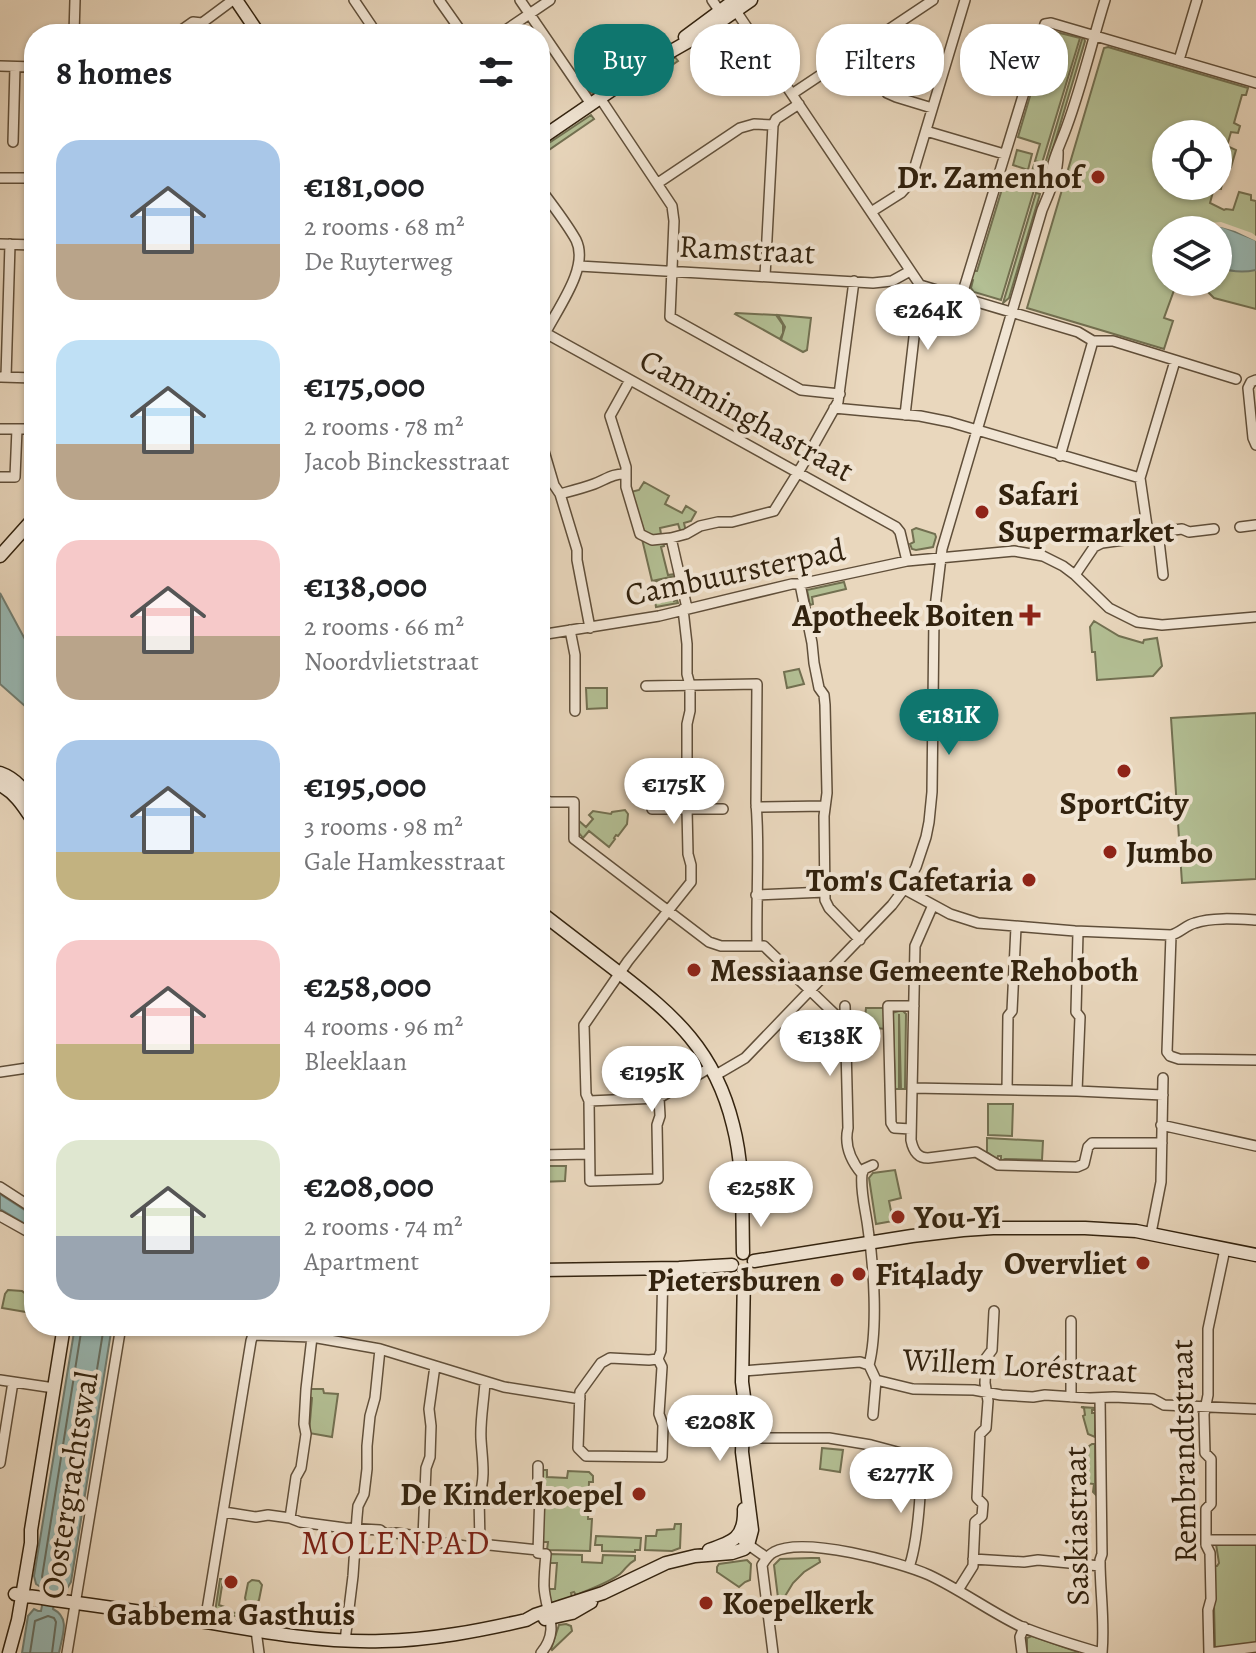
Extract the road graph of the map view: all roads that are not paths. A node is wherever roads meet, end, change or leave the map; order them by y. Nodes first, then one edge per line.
1 (75, 0) edge
2 (234, 0) edge
3 (439, 0) edge
4 (520, 0) edge
5 (550, 0) edge
6 (751, 0) edge
7 (933, 0) edge
8 (965, 0) edge
9 (1105, 0) edge
10 (1197, 0) edge
11 (357, 1) edge
12 (734, 5) edge
13 (719, 10) edge
14 (530, 14) junction
15 (74, 24) edge
16 (190, 24) edge
17 (252, 24) edge
18 (371, 24) edge
19 (456, 24) edge
20 (515, 24) edge
21 (538, 24) edge
22 (746, 24) edge
23 (897, 24) edge
24 (1094, 36) junction
25 (550, 40) edge
26 (1179, 60) junction
27 (0, 66) edge
28 (15, 67) junction
29 (24, 67) edge
30 (1256, 83) edge
31 (793, 96) edge
32 (894, 96) edge
33 (596, 101) junction
34 (799, 104) junction
35 (932, 108) junction
36 (773, 125) junction
37 (926, 131) junction
38 (550, 132) edge
39 (13, 142) dead end
40 (1004, 154) junction
41 (0, 178) edge
42 (24, 178) edge
43 (658, 183) junction
44 (550, 203) edge
45 (871, 212) junction
46 (5, 244) edge
47 (579, 266) junction
48 (671, 271) junction
49 (910, 271) junction
50 (765, 276) junction
51 (854, 281) junction
52 (920, 285) junction
53 (961, 298) junction
54 (1012, 312) junction
55 (550, 318) edge
56 (550, 336) edge
57 (1093, 341) junction
58 (1175, 361) junction
59 (3, 377) edge
60 (24, 378) edge
61 (1236, 379) dead end
62 (630, 380) junction
63 (1252, 382) edge
64 (840, 394) junction
65 (834, 408) junction
66 (905, 415) junction
67 (24, 428) edge
68 (0, 429) edge
69 (17, 429) junction
70 (977, 431) junction
71 (1256, 445) edge
72 (1060, 456) junction
73 (550, 471) edge
74 (798, 473) junction
75 (626, 474) junction
76 (0, 477) edge
77 (1140, 478) junction
78 (560, 494) junction
79 (1256, 525) edge
80 (1240, 527) dead end
81 (1214, 529) dead end
82 (24, 530) edge
83 (1153, 532) junction
84 (24, 535) edge
85 (671, 538) junction
86 (14, 542) junction
87 (0, 555) edge
88 (940, 559) junction
89 (907, 561) junction
90 (1075, 575) junction
91 (1163, 575) dead end
92 (800, 584) junction
93 (685, 609) junction
94 (1256, 617) edge
95 (590, 628) junction
96 (570, 630) junction
97 (550, 633) edge
98 (690, 685) junction
99 (646, 686) dead end
100 (575, 711) dead end
101 (0, 773) edge
102 (0, 785) edge
103 (24, 791) edge
104 (550, 802) edge
105 (825, 806) junction
106 (756, 807) junction
107 (24, 808) edge
108 (652, 808) dead end
109 (687, 809) junction
110 (723, 809) dead end
111 (904, 889) junction
112 (825, 892) junction
113 (756, 895) junction
114 (933, 905) junction
115 (669, 911) junction
116 (550, 920) edge
117 (1256, 920) edge
118 (1016, 927) junction
119 (1078, 932) junction
120 (1171, 935) junction
121 (860, 940) junction
122 (757, 945) junction
123 (620, 974) junction
124 (810, 991) junction
125 (845, 1006) dead end
126 (914, 1006) junction
127 (845, 1024) junction
128 (1256, 1060) edge
129 (24, 1068) edge
130 (714, 1071) junction
131 (0, 1072) edge
132 (1163, 1078) dead end
133 (912, 1088) junction
134 (1007, 1090) junction
135 (1077, 1091) junction
136 (1163, 1095) junction
137 (659, 1098) junction
138 (589, 1101) junction
139 (1161, 1125) junction
140 (911, 1129) junction
141 (1162, 1143) junction
142 (1256, 1146) edge
143 (589, 1154) junction
144 (550, 1155) edge
145 (873, 1165) dead end
146 (862, 1174) junction
147 (0, 1187) edge
148 (24, 1203) edge
149 (0, 1216) edge
150 (24, 1229) edge
151 (1151, 1233) junction
152 (870, 1243) junction
153 (1225, 1249) junction
154 (1256, 1255) edge
155 (748, 1257) junction
156 (732, 1265) junction
157 (663, 1269) junction
158 (550, 1270) edge
159 (744, 1275) junction
160 (994, 1311) dead end
161 (1071, 1321) dead end
162 (62, 1336) edge
163 (119, 1336) edge
164 (253, 1336) edge
165 (282, 1336) edge
166 (312, 1337) junction
167 (380, 1349) junction
168 (658, 1359) junction
169 (869, 1365) junction
170 (435, 1366) junction
171 (742, 1377) junction
172 (0, 1380) edge
173 (876, 1380) junction
174 (13, 1382) junction
175 (485, 1382) junction
176 (54, 1388) junction
177 (987, 1393) junction
178 (1071, 1397) junction
179 (1100, 1398) junction
180 (580, 1399) junction
181 (1206, 1407) junction
182 (1256, 1409) edge
183 (873, 1415) dead end
184 (739, 1438) junction
185 (0, 1463) edge
186 (538, 1466) dead end
187 (224, 1512) junction
188 (290, 1518) junction
189 (357, 1528) junction
190 (423, 1537) junction
191 (1206, 1540) junction
192 (1256, 1540) edge
193 (743, 1541) junction
194 (480, 1544) junction
195 (538, 1550) junction
196 (765, 1557) junction
197 (973, 1559) junction
198 (1100, 1566) junction
199 (909, 1567) junction
200 (958, 1590) junction
201 (19, 1595) junction
202 (76, 1603) junction
203 (550, 1615) junction
204 (205, 1622) junction
205 (1024, 1627) junction
206 (256, 1630) junction
207 (345, 1641) junction
208 (1256, 1647) edge
209 (6, 1653) edge
210 (67, 1653) edge
211 (259, 1653) edge
212 (541, 1653) edge
213 (773, 1653) edge
214 (1022, 1653) edge
215 (1102, 1653) edge
216 (1209, 1653) edge

1 - 15 street
2 - 16 street
2 - 17 main road
3 - 19 street
4 - 14 street
5 - 14 street
6 - 12 main road
7 - 23 street
8 - 35 street
9 - 24 street
10 - 26 street
11 - 18 street
12 - 13 main road
12 - 22 street
13 - 33 main road
14 - 20 street
14 - 21 street
24 - 26 street
24 - 40 street
24 - 54 street
25 - 33 street
26 - 30 street
27 - 28 street
28 - 29 street
28 - 39 street
31 - 34 street
32 - 35 street
33 - 38 main road
33 - 43 street
34 - 36 street
34 - 45 street
35 - 37 street
36 - 43 street
36 - 50 street
37 - 40 street
37 - 45 street
40 - 53 street
41 - 42 street
43 - 48 street
44 - 47 street
45 - 49 street
46 - 59 street
47 - 48 street, Ramstraat
47 - 55 street
48 - 50 street, Ramstraat
48 - 64 street
49 - 51 street, Ramstraat
49 - 52 street
50 - 51 street, Ramstraat
51 - 64 street
52 - 53 street
52 - 66 street
53 - 54 street
54 - 57 street
54 - 70 street
56 - 62 street, Camminghastraat
57 - 58 street
57 - 72 street
58 - 61 street
58 - 77 street
59 - 60 street
62 - 74 street, Camminghastraat
62 - 75 street
63 - 71 street
64 - 65 street
65 - 66 street
65 - 74 street
66 - 70 street
67 - 69 street
68 - 69 street
69 - 76 street
70 - 72 street
70 - 88 street
72 - 77 street
73 - 78 street
74 - 85 street
74 - 89 street, Camminghastraat
75 - 78 street
75 - 85 street
77 - 83 street
78 - 95 street
79 - 80 street
81 - 83 street
82 - 86 main road
83 - 90 street
83 - 91 street
84 - 86 main road
85 - 93 street
86 - 87 main road
88 - 89 street, Cambuursterpad
88 - 90 street, Cambuursterpad
88 - 111 street
89 - 92 street, Cambuursterpad
90 - 94 street, Cambuursterpad
92 - 93 street, Cambuursterpad
92 - 105 street
93 - 95 street, Cambuursterpad
93 - 98 street
95 - 96 street, Cambuursterpad
96 - 97 street, Cambuursterpad
96 - 100 street
98 - 99 street
98 - 106 street
98 - 109 street
101 - 103 main road
102 - 107 main road
104 - 115 street
105 - 106 street
105 - 112 street
106 - 113 street
108 - 109 street
109 - 110 street
109 - 115 street
111 - 114 street
111 - 121 street
112 - 113 street
112 - 121 street
113 - 122 street
114 - 118 street
114 - 126 street
115 - 122 street
115 - 123 street
116 - 123 main road
117 - 120 street
118 - 119 street
118 - 134 street
119 - 120 street
119 - 135 street
120 - 128 street
121 - 124 street
122 - 124 street
123 - 130 main road
123 - 138 street
124 - 127 street
124 - 130 street
125 - 127 street
126 - 133 street
126 - 140 street
127 - 146 street
129 - 131 street
130 - 137 street
130 - 155 main road
132 - 136 street
133 - 134 street
133 - 140 street
134 - 135 street
135 - 136 street
136 - 139 street
137 - 138 street
137 - 143 street
138 - 143 street
139 - 141 street
139 - 142 street
140 - 141 street
141 - 151 street
143 - 144 street
145 - 146 street
146 - 152 street
147 - 148 street
149 - 150 street
151 - 152 main road
151 - 153 main road
152 - 155 main road
152 - 169 street
153 - 154 main road
153 - 181 street, Rembrandtstraat
155 - 156 main road
155 - 159 main road
156 - 157 main road
156 - 159 main road
157 - 158 main road
157 - 168 street
159 - 171 main road
160 - 177 street
161 - 178 street
162 - 176 main road
163 - 202 street, Oostergrachtswal
164 - 187 street
165 - 166 street
166 - 167 street
166 - 188 street
167 - 170 street
167 - 189 street
168 - 180 street
168 - 180 street
169 - 171 street, Willem Loréstraat
169 - 173 street, Willem Loréstraat
170 - 175 street
170 - 190 street
171 - 184 main road
172 - 174 street
173 - 177 street, Willem Loréstraat
173 - 183 street
174 - 176 street
174 - 185 street
175 - 180 street
175 - 194 street
176 - 201 main road
177 - 178 street, Willem Loréstraat
177 - 197 street
178 - 179 street, Willem Loréstraat
179 - 181 street, Willem Loréstraat
179 - 198 street, Saskiastraat
181 - 182 street, Willem Loréstraat
181 - 191 street, Rembrandtstraat
184 - 193 main road
184 - 199 street
186 - 195 street
187 - 188 street
187 - 204 street
188 - 189 street
189 - 190 street
189 - 207 street
190 - 194 street
191 - 192 street
191 - 216 street, Rembrandtstraat
193 - 196 street
193 - 203 main road
194 - 195 street
195 - 203 street
196 - 199 street
196 - 213 street
197 - 198 street
197 - 200 street
198 - 215 street, Saskiastraat
199 - 200 street
200 - 205 street
201 - 202 main road
201 - 209 main road
202 - 204 main road
202 - 210 street, Oostergrachtswal
203 - 207 main road
203 - 212 street
204 - 206 main road
205 - 214 street
205 - 215 street
206 - 207 main road
206 - 211 street
208 - 216 street

